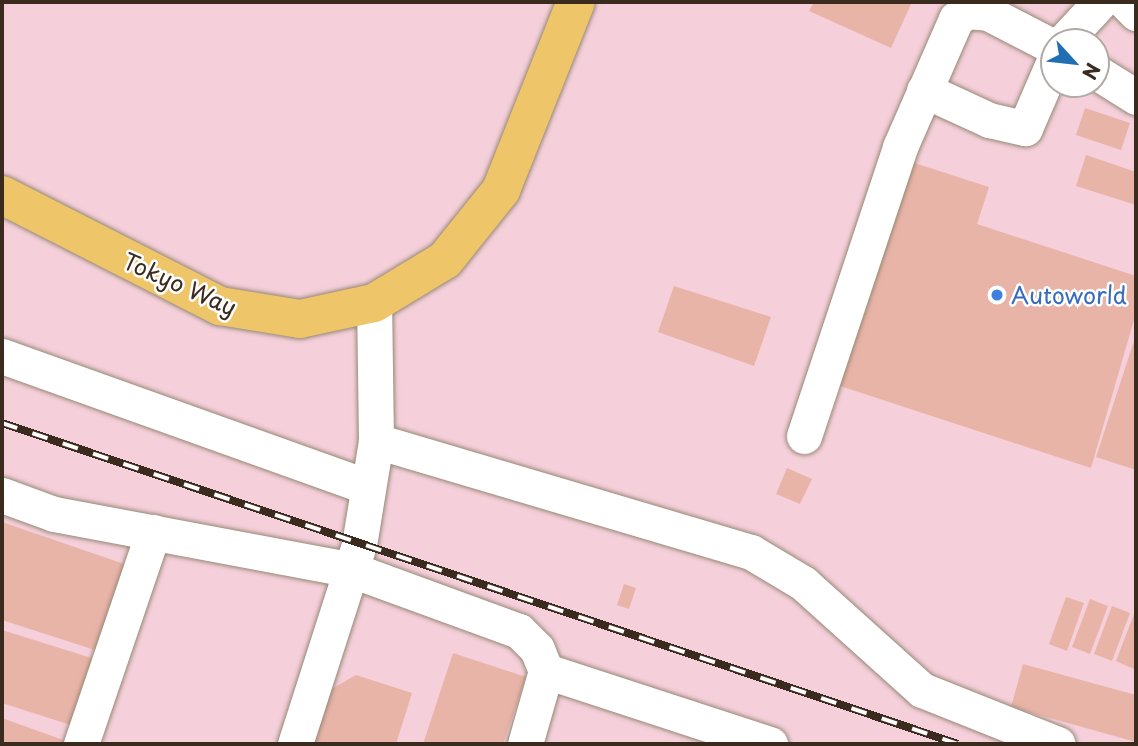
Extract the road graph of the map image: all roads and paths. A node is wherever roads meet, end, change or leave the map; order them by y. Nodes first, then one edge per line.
1 (576, 2) edge
2 (1100, 2) edge
3 (1125, 2) edge
4 (1136, 13) edge
5 (1076, 28) edge
6 (1040, 40) edge
7 (1110, 81) edge
8 (924, 90) junction
9 (1040, 93) edge
10 (1136, 97) edge
11 (2, 195) edge
12 (374, 303) junction
13 (2, 356) edge
14 (804, 436) dead end
15 (376, 441) junction
16 (367, 487) junction
17 (2, 495) edge
18 (153, 532) junction
19 (352, 570) junction
20 (546, 671) junction
21 (699, 733) edge
22 (81, 744) edge
23 (295, 744) edge
24 (525, 744) edge
25 (770, 744) edge
26 (1058, 744) edge

1 - 12 main road, Tokyo Way
2 - 5 street
3 - 4 street
6 - 8 street
7 - 10 street
8 - 9 street
8 - 14 street
11 - 12 main road, Tokyo Way
12 - 15 street
13 - 16 street
15 - 16 street
15 - 26 street
16 - 19 street
17 - 18 street
18 - 19 street
18 - 22 street
19 - 20 street
19 - 23 street
20 - 21 street
20 - 24 street
21 - 25 street

